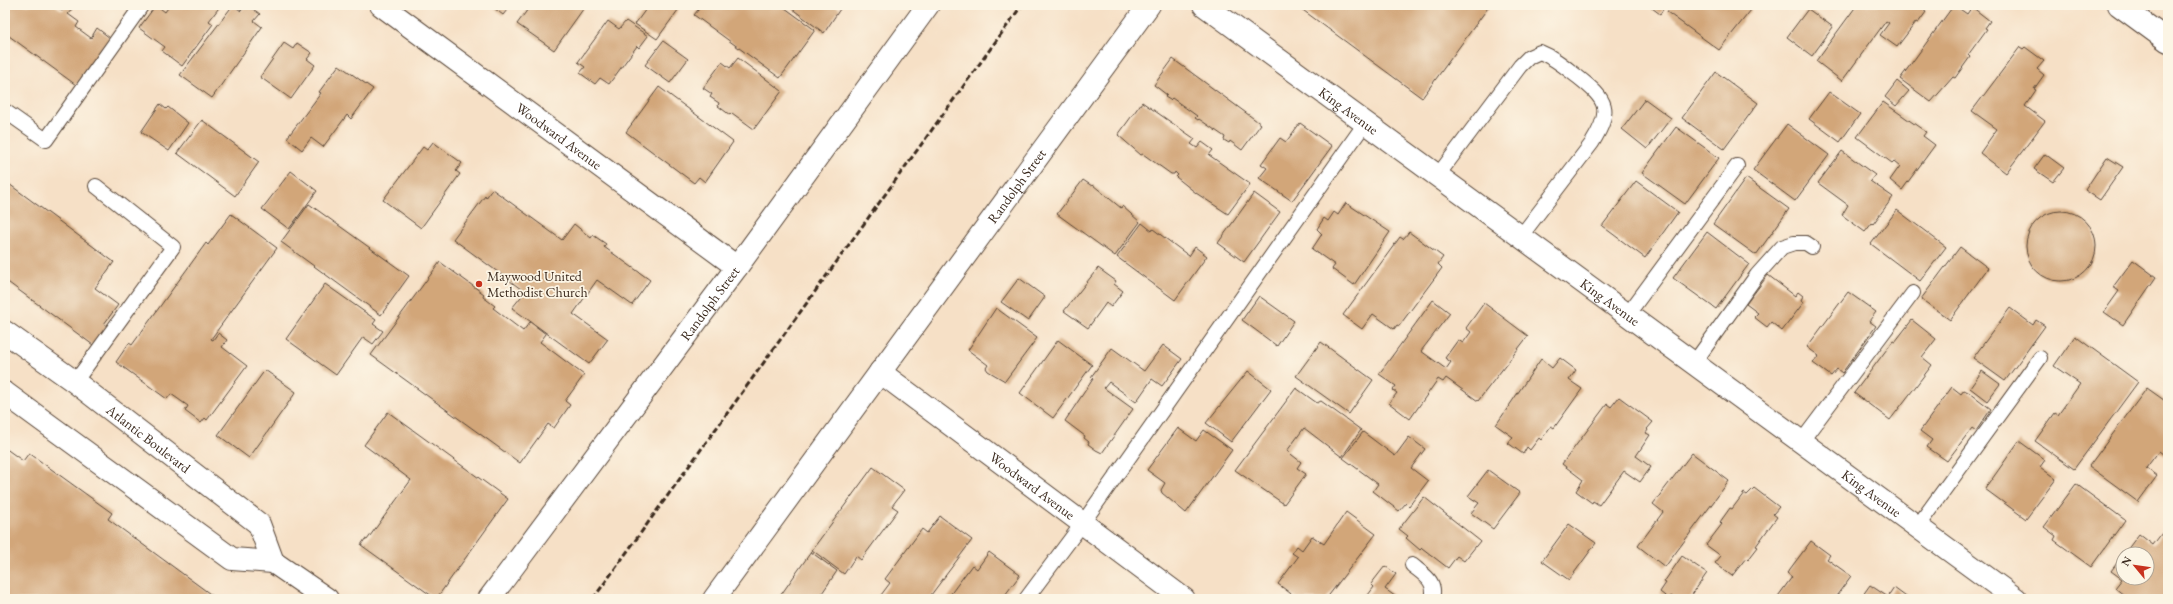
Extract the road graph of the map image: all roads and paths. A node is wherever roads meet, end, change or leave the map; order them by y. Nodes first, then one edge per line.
1 (142, 5) edge
2 (381, 5) edge
3 (928, 5) edge
4 (1149, 5) edge
5 (1204, 5) edge
6 (2119, 5) edge
7 (2168, 41) edge
8 (5, 111) edge
9 (1366, 122) junction
10 (1737, 166) dead end
11 (1438, 175) junction
12 (96, 186) dead end
13 (1521, 236) junction
14 (1812, 246) dead end
15 (737, 267) junction
16 (1913, 293) dead end
17 (1628, 314) junction
18 (5, 332) edge
19 (2040, 358) dead end
20 (1694, 363) junction
21 (880, 372) junction
22 (75, 382) junction
23 (5, 393) edge
24 (1801, 442) junction
25 (1082, 524) junction
26 (1917, 527) junction
27 (273, 562) junction
28 (1412, 565) dead end
29 (326, 599) edge
30 (489, 599) edge
31 (714, 599) edge
32 (1026, 599) edge
33 (1184, 599) edge
34 (1432, 599) edge
35 (2016, 599) edge

1 - 8 lane
2 - 15 street, Woodward Avenue
3 - 15 street, Randolph Street
4 - 21 street, Randolph Street
5 - 9 street, King Avenue
6 - 7 street
9 - 11 street, King Avenue
9 - 25 lane
10 - 17 lane
11 - 13 street, King Avenue
11 - 13 lane
12 - 22 lane
13 - 17 street, King Avenue
14 - 20 lane
15 - 30 street, Randolph Street
16 - 24 lane
17 - 20 street, King Avenue
18 - 22 street, Atlantic Boulevard
19 - 26 lane
20 - 24 street, King Avenue
21 - 25 street, Woodward Avenue
21 - 31 street, Randolph Street
22 - 27 street, Atlantic Boulevard
23 - 27 street
24 - 26 street, King Avenue
25 - 32 lane
25 - 33 street, Woodward Avenue
26 - 35 street, King Avenue
27 - 29 street
28 - 34 lane

